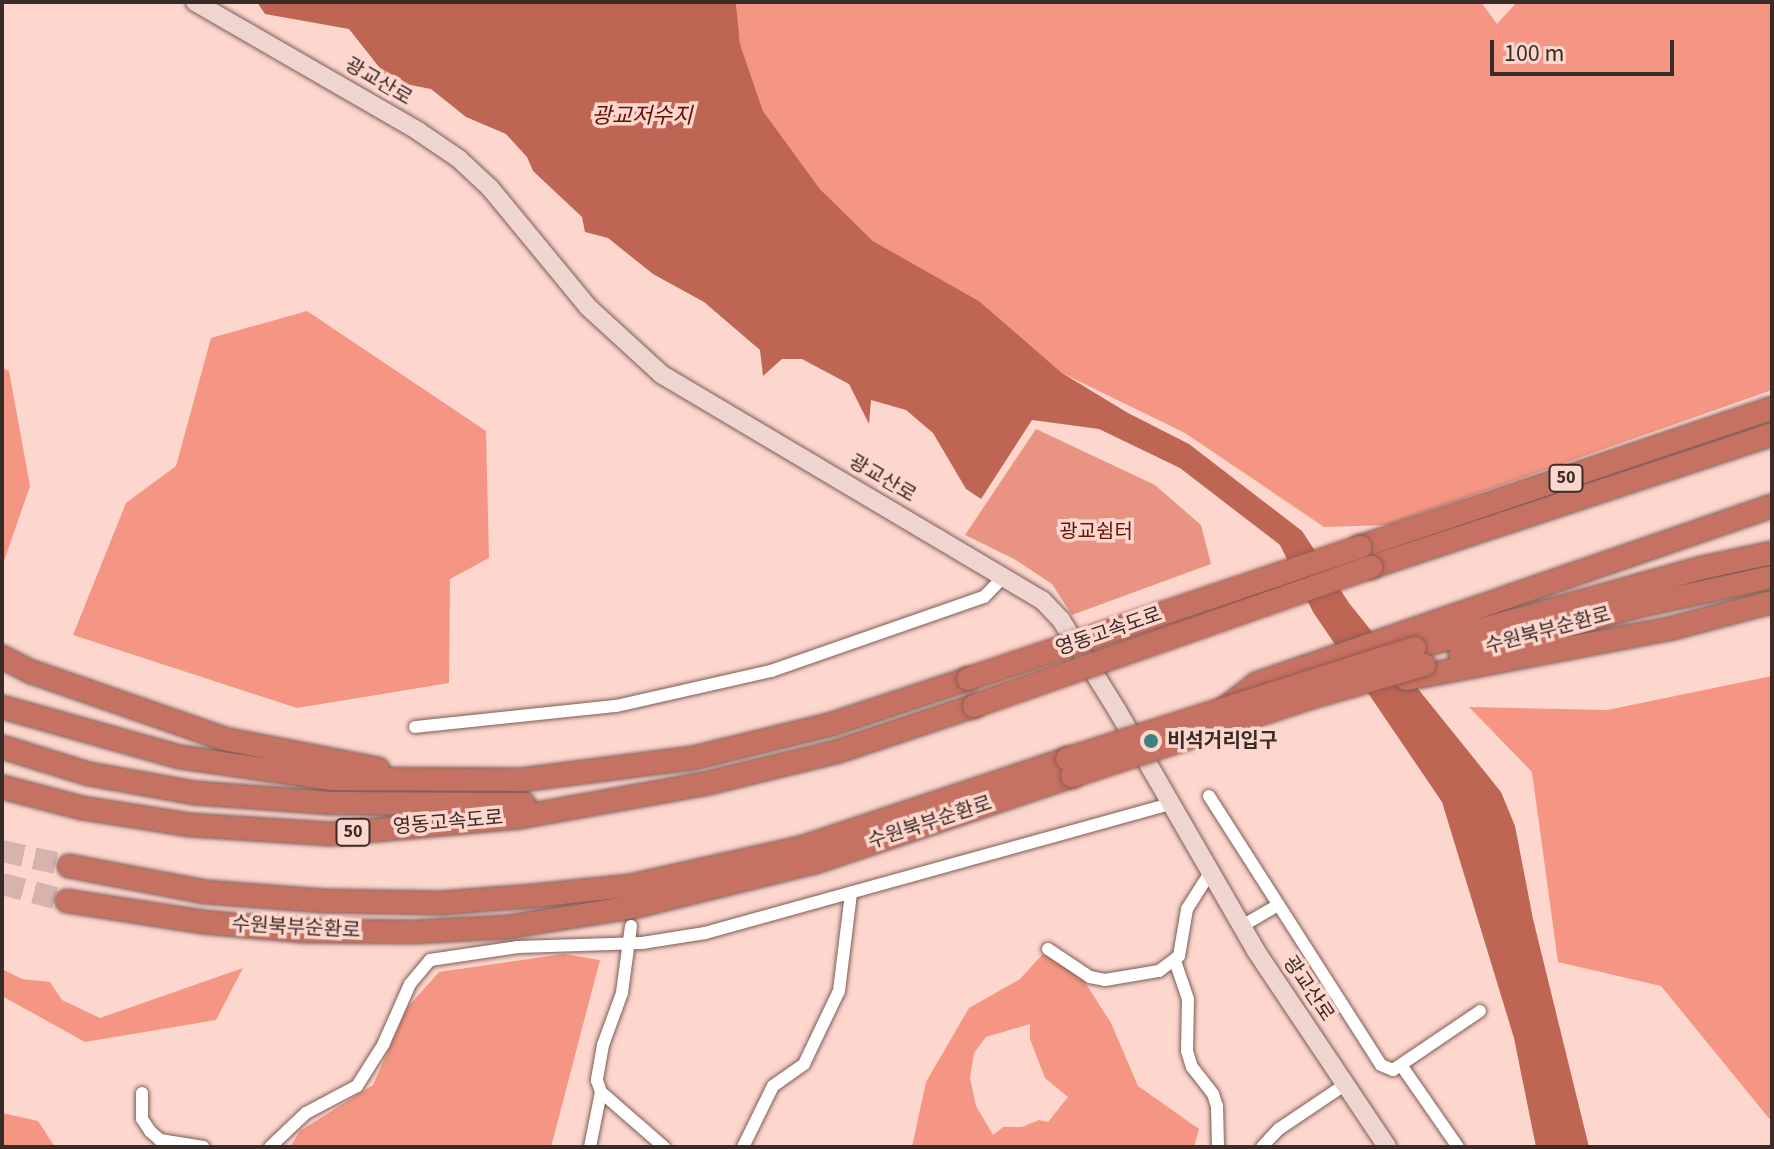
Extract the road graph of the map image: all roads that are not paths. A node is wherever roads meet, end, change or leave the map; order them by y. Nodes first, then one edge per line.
1 (195, 2) edge
2 (1772, 408) edge
3 (1772, 434) edge
4 (1772, 506) edge
5 (1772, 553) edge
6 (1366, 557) junction
7 (1004, 576) junction
8 (1772, 577) edge
9 (1772, 602) edge
10 (1418, 655) junction
11 (2, 657) edge
12 (2, 707) edge
13 (415, 727) dead end
14 (2, 747) edge
15 (1069, 768) junction
16 (430, 779) junction
17 (704, 784) junction
18 (2, 787) edge
19 (1209, 796) dead end
20 (1171, 804) junction
21 (69, 866) tunnel mouth
22 (1211, 871) junction
23 (851, 893) junction
24 (67, 901) tunnel mouth
25 (1278, 905) junction
26 (631, 926) dead end
27 (1242, 926) junction
28 (629, 944) junction
29 (1048, 949) dead end
30 (1175, 961) junction
31 (1480, 1011) dead end
32 (1401, 1065) junction
33 (1346, 1084) junction
34 (601, 1092) junction
35 (142, 1093) dead end
36 (203, 1147) edge
37 (270, 1147) edge
38 (590, 1147) edge
39 (664, 1147) edge
40 (743, 1147) edge
41 (1218, 1147) edge
42 (1262, 1147) edge
43 (1387, 1147) edge
44 (1458, 1147) edge

1 - 7 street, 광교산로
2 - 6 highway, 영동고속도로 / 50
3 - 6 highway, 영동고속도로 / 50
4 - 10 highway
5 - 10 highway, 수원북부순환로
6 - 16 highway, 영동고속도로 / 50, bridge
6 - 17 highway, 영동고속도로 / 50, bridge
7 - 13 street
7 - 20 street, 광교산로
8 - 10 highway, 수원북부순환로
9 - 10 highway
10 - 15 highway, 수원북부순환로, bridge
10 - 15 highway, 수원북부순환로, bridge
11 - 16 highway, 영동고속도로 / 50
12 - 16 highway, 영동고속도로 / 50
14 - 17 highway, 영동고속도로 / 50
15 - 21 highway, 수원북부순환로
15 - 24 highway, 수원북부순환로
17 - 18 highway, 영동고속도로 / 50
19 - 25 street
20 - 22 street, 광교산로
20 - 23 street
22 - 27 street, 광교산로
22 - 30 street
23 - 28 street
23 - 40 street
25 - 27 street
25 - 32 street
26 - 28 street
27 - 33 street, 광교산로
28 - 34 street
28 - 37 street
29 - 30 street
30 - 41 street
31 - 32 street
32 - 44 street
33 - 42 street
33 - 43 street, 광교산로
34 - 38 street
34 - 39 street
35 - 36 street

